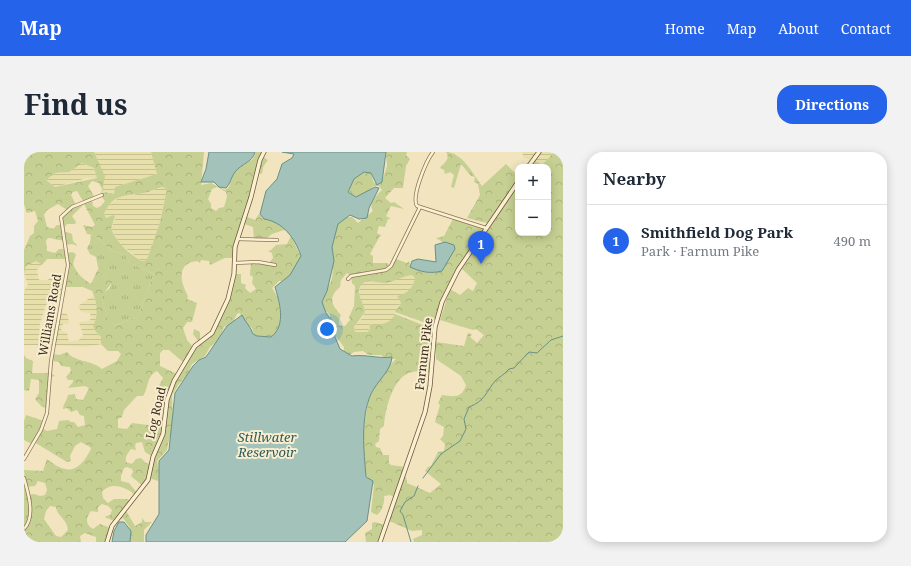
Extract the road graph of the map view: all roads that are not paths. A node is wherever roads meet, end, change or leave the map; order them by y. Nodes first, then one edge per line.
1 (264, 152) edge
2 (433, 152) edge
3 (539, 152) edge
4 (530, 164) edge
5 (515, 186) edge
6 (102, 195) dead end
7 (420, 207) junction
8 (486, 228) junction
9 (237, 239) junction
10 (277, 240) dead end
11 (235, 263) junction
12 (275, 265) dead end
13 (348, 278) dead end
14 (24, 459) edge
15 (24, 478) edge
16 (24, 529) edge
17 (107, 542) edge
18 (380, 542) edge

1 - 9 street, Log Road
2 - 7 street
3 - 4 street
5 - 8 street, Farnum Pike
6 - 14 street, Williams Road
7 - 8 street
7 - 13 street
8 - 18 street, Farnum Pike
9 - 10 street
9 - 11 street, Log Road
11 - 12 street
11 - 17 street, Log Road
15 - 16 street

